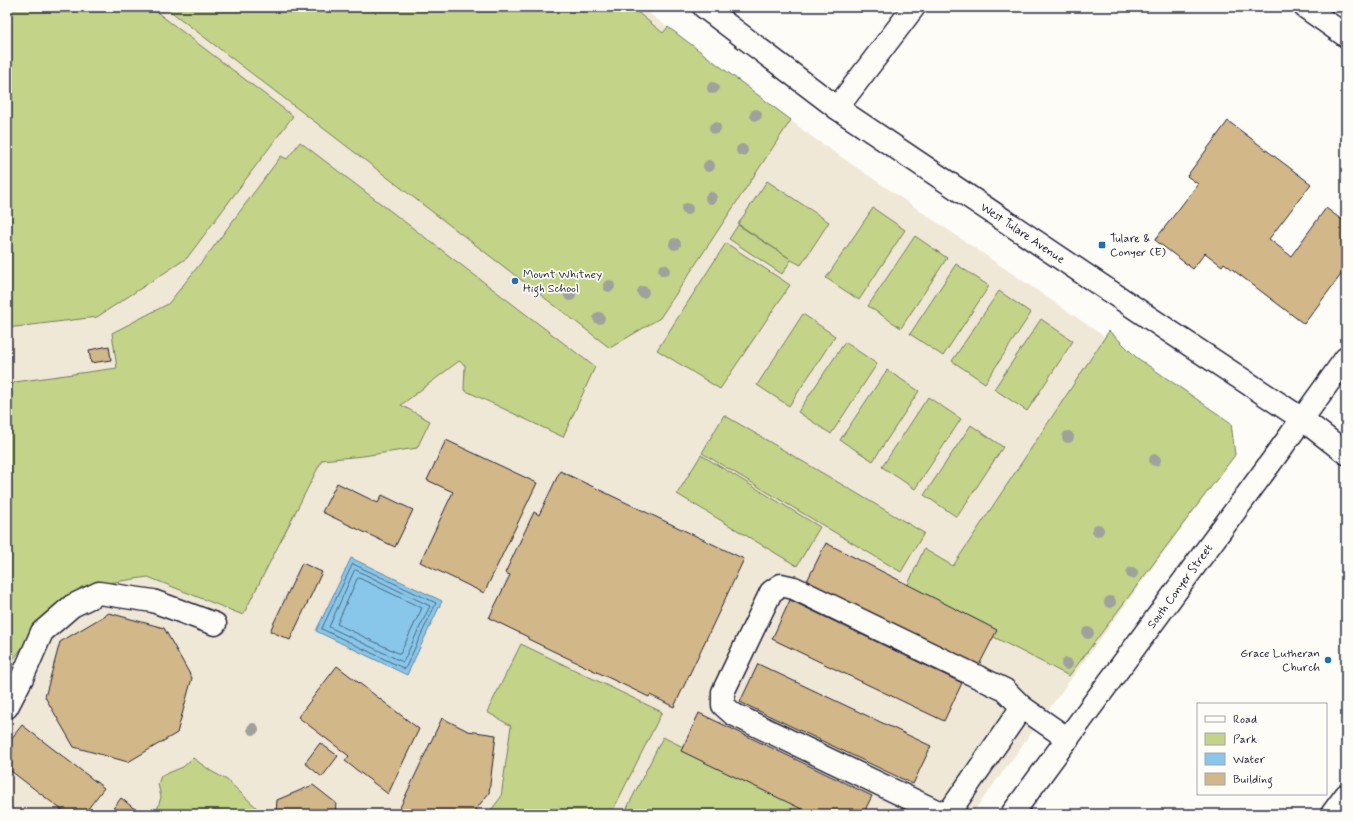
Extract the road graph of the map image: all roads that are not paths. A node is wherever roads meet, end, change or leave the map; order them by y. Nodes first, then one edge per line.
1 (704, 7) edge
2 (914, 7) edge
3 (1305, 7) edge
4 (1346, 36) edge
5 (837, 108) junction
6 (1346, 358) edge
7 (1302, 419) junction
8 (1346, 453) edge
9 (215, 624) dead end
10 (7, 706) edge
11 (1022, 707) junction
12 (1068, 739) junction
13 (1346, 795) edge
14 (947, 814) edge
15 (1012, 814) edge
16 (1332, 814) edge

1 - 5 street, West Tulare Avenue
2 - 5 street
3 - 4 street
5 - 7 street, West Tulare Avenue
6 - 7 street, South Conyer Street
7 - 8 street, West Tulare Avenue
7 - 12 street, South Conyer Street
9 - 10 street
11 - 12 street
11 - 14 street
11 - 14 street
12 - 15 street, South Conyer Street
13 - 16 street

